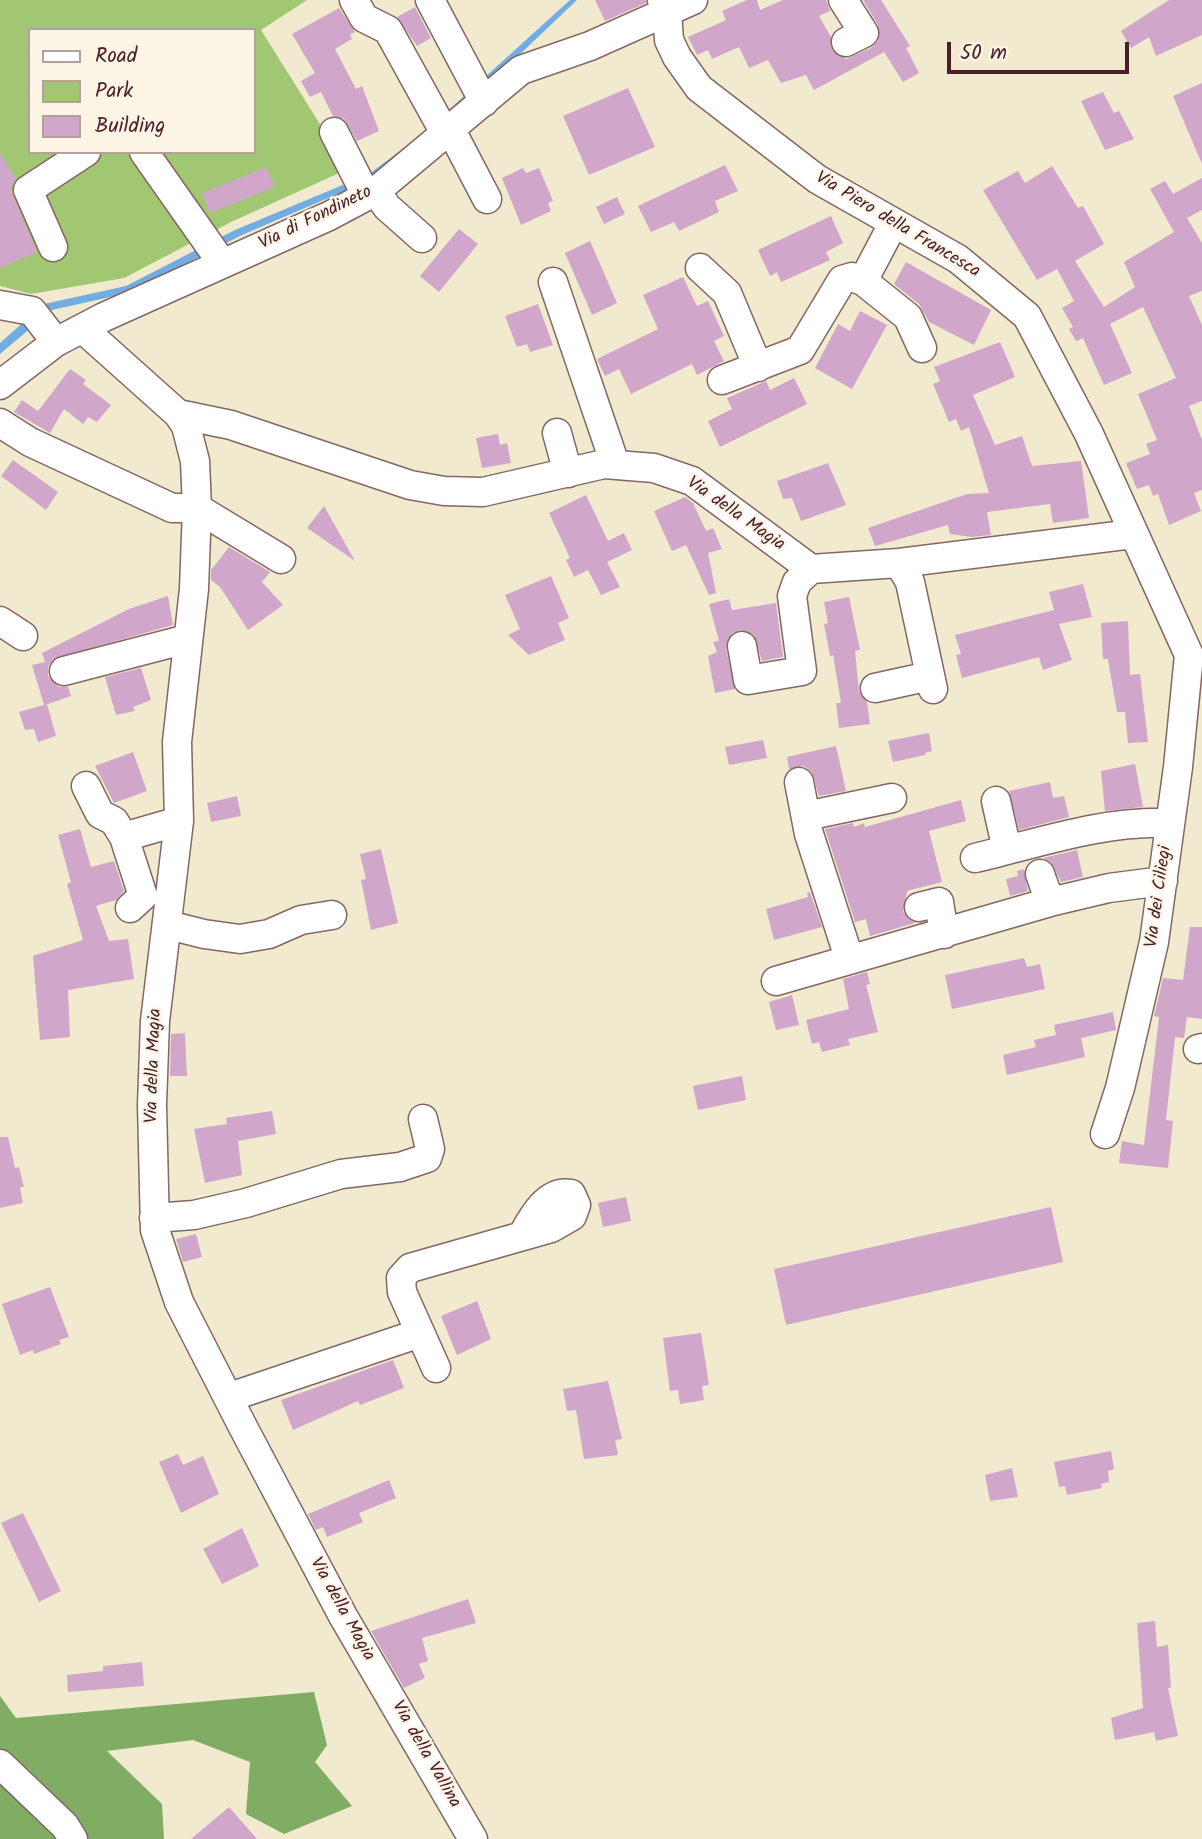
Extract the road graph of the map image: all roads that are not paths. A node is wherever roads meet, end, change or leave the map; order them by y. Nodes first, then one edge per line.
1 (354, 0) edge
2 (430, 0) edge
3 (693, 0) edge
4 (844, 0) edge
5 (664, 6) edge
6 (846, 42) dead end
7 (479, 94) junction
8 (443, 127) junction
9 (334, 132) dead end
10 (83, 154) edge
11 (146, 154) edge
12 (366, 187) junction
13 (487, 199) dead end
14 (893, 224) junction
15 (422, 238) dead end
16 (53, 247) dead end
17 (215, 252) junction
18 (700, 268) dead end
19 (863, 281) junction
20 (553, 282) dead end
21 (0, 305) edge
22 (83, 329) junction
23 (54, 338) junction
24 (922, 348) dead end
25 (758, 367) junction
26 (722, 380) dead end
27 (0, 385) edge
28 (178, 414) junction
29 (0, 423) edge
30 (557, 433) dead end
31 (615, 464) junction
32 (568, 473) junction
33 (197, 508) junction
34 (1133, 534) junction
35 (281, 559) dead end
36 (900, 563) junction
37 (811, 569) junction
38 (187, 639) junction
39 (742, 646) dead end
40 (1196, 652) edge
41 (64, 671) dead end
42 (875, 688) dead end
43 (799, 782) dead end
44 (86, 786) dead end
45 (892, 798) dead end
46 (996, 801) dead end
47 (806, 816) junction
48 (179, 821) junction
49 (1170, 823) junction
50 (124, 837) junction
51 (1007, 850) junction
52 (975, 858) dead end
53 (1040, 874) dead end
54 (1163, 881) junction
55 (1050, 902) junction
56 (919, 907) dead end
57 (130, 908) dead end
58 (332, 915) dead end
59 (168, 925) junction
60 (944, 934) junction
61 (849, 958) junction
62 (776, 982) dead end
63 (423, 1119) dead end
64 (1105, 1134) dead end
65 (154, 1218) junction
66 (522, 1236) dead end
67 (421, 1333) junction
68 (436, 1368) dead end
69 (230, 1397) junction
70 (375, 1672) joint
71 (0, 1763) edge
72 (73, 1839) edge
73 (473, 1839) edge

1 - 8 street
2 - 7 street
3 - 5 street, Via di Fondineto
4 - 6 street
5 - 7 street, Via di Fondineto
5 - 14 street, Via Piero della Francesca
7 - 8 street, Via di Fondineto
8 - 12 street, Via di Fondineto
8 - 13 street
9 - 12 street
10 - 16 street
11 - 17 street
12 - 15 street
12 - 17 street, Via di Fondineto
14 - 19 street
14 - 34 street, Via Piero della Francesca
17 - 22 street, Via di Fondineto
18 - 25 street
19 - 24 street
19 - 25 street
20 - 31 street
21 - 23 street
22 - 23 street, Via di Fondineto
22 - 28 street, Via della Magia
23 - 27 street, Via di Fondineto
25 - 26 street
28 - 32 street, Via della Magia
28 - 33 street, Via della Magia
29 - 33 street
30 - 32 street
31 - 32 street, Via della Magia
31 - 37 street, Via della Magia
33 - 35 street
33 - 38 street, Via della Magia
34 - 36 street
34 - 40 street, Via Piero della Francesca
36 - 37 street
36 - 42 street
37 - 39 street
38 - 41 street
38 - 48 street, Via della Magia
40 - 49 street, Via dei Ciliegi
43 - 47 street
44 - 50 street
45 - 47 street
46 - 51 street
47 - 61 street
48 - 50 street
48 - 59 street, Via della Magia
49 - 51 street
49 - 54 street, Via dei Ciliegi
50 - 57 street
51 - 52 street
53 - 55 street
54 - 55 street
54 - 64 street, Via dei Ciliegi
55 - 60 street
56 - 60 street
58 - 59 street
59 - 65 street, Via della Magia
60 - 61 street
61 - 62 street
63 - 65 street
65 - 69 street, Via della Magia
66 - 67 street
67 - 68 street
67 - 69 street
69 - 70 street, Via della Magia
70 - 73 street, Via della Vallina
71 - 72 street

